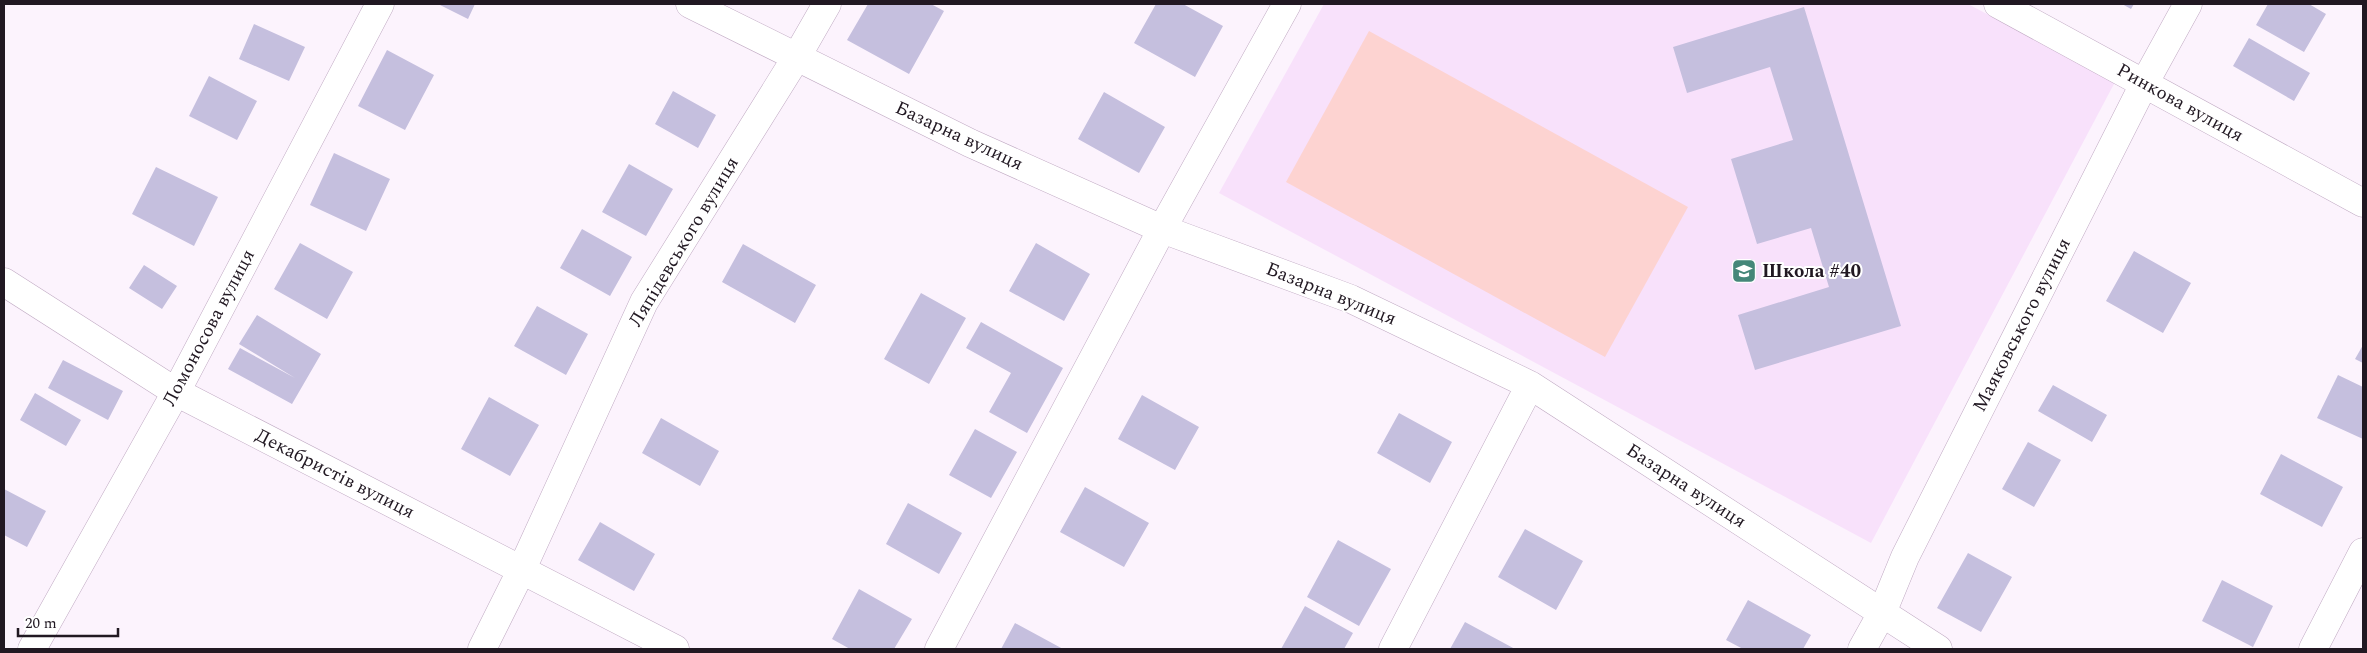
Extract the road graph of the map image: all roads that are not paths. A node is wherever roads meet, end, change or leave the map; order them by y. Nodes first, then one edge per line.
1 (380, 4) edge
2 (690, 4) edge
3 (827, 4) edge
4 (1288, 4) edge
5 (1998, 4) edge
6 (2188, 4) edge
7 (796, 58) junction
8 (2144, 84) junction
9 (2363, 203) edge
10 (1162, 228) junction
11 (4, 282) edge
12 (1530, 385) junction
13 (176, 392) junction
14 (2363, 552) edge
15 (521, 571) junction
16 (1882, 613) junction
17 (32, 649) edge
18 (482, 649) edge
19 (675, 649) edge
20 (939, 649) edge
21 (1393, 649) edge
22 (1862, 649) edge
23 (1938, 649) edge
24 (2313, 649) edge

1 - 13 street, Ломоносова вулиця
2 - 7 street, Базарна вулиця
3 - 7 street, Ляпідевського вулиця
4 - 10 street
5 - 8 street, Ринкова вулиця
6 - 8 street, Маяковського вулиця
7 - 10 street, Базарна вулиця
7 - 15 street, Ляпідевського вулиця
8 - 9 street, Ринкова вулиця
8 - 16 street, Маяковського вулиця
10 - 12 street, Базарна вулиця
10 - 20 street
11 - 13 street, Декабристів вулиця
12 - 16 street, Базарна вулиця
12 - 21 street
13 - 15 street, Декабристів вулиця
13 - 17 street, Ломоносова вулиця
14 - 24 street
15 - 18 street, Ляпідевського вулиця
15 - 19 street, Декабристів вулиця
16 - 22 street, Маяковського вулиця
16 - 23 street, Базарна вулиця

